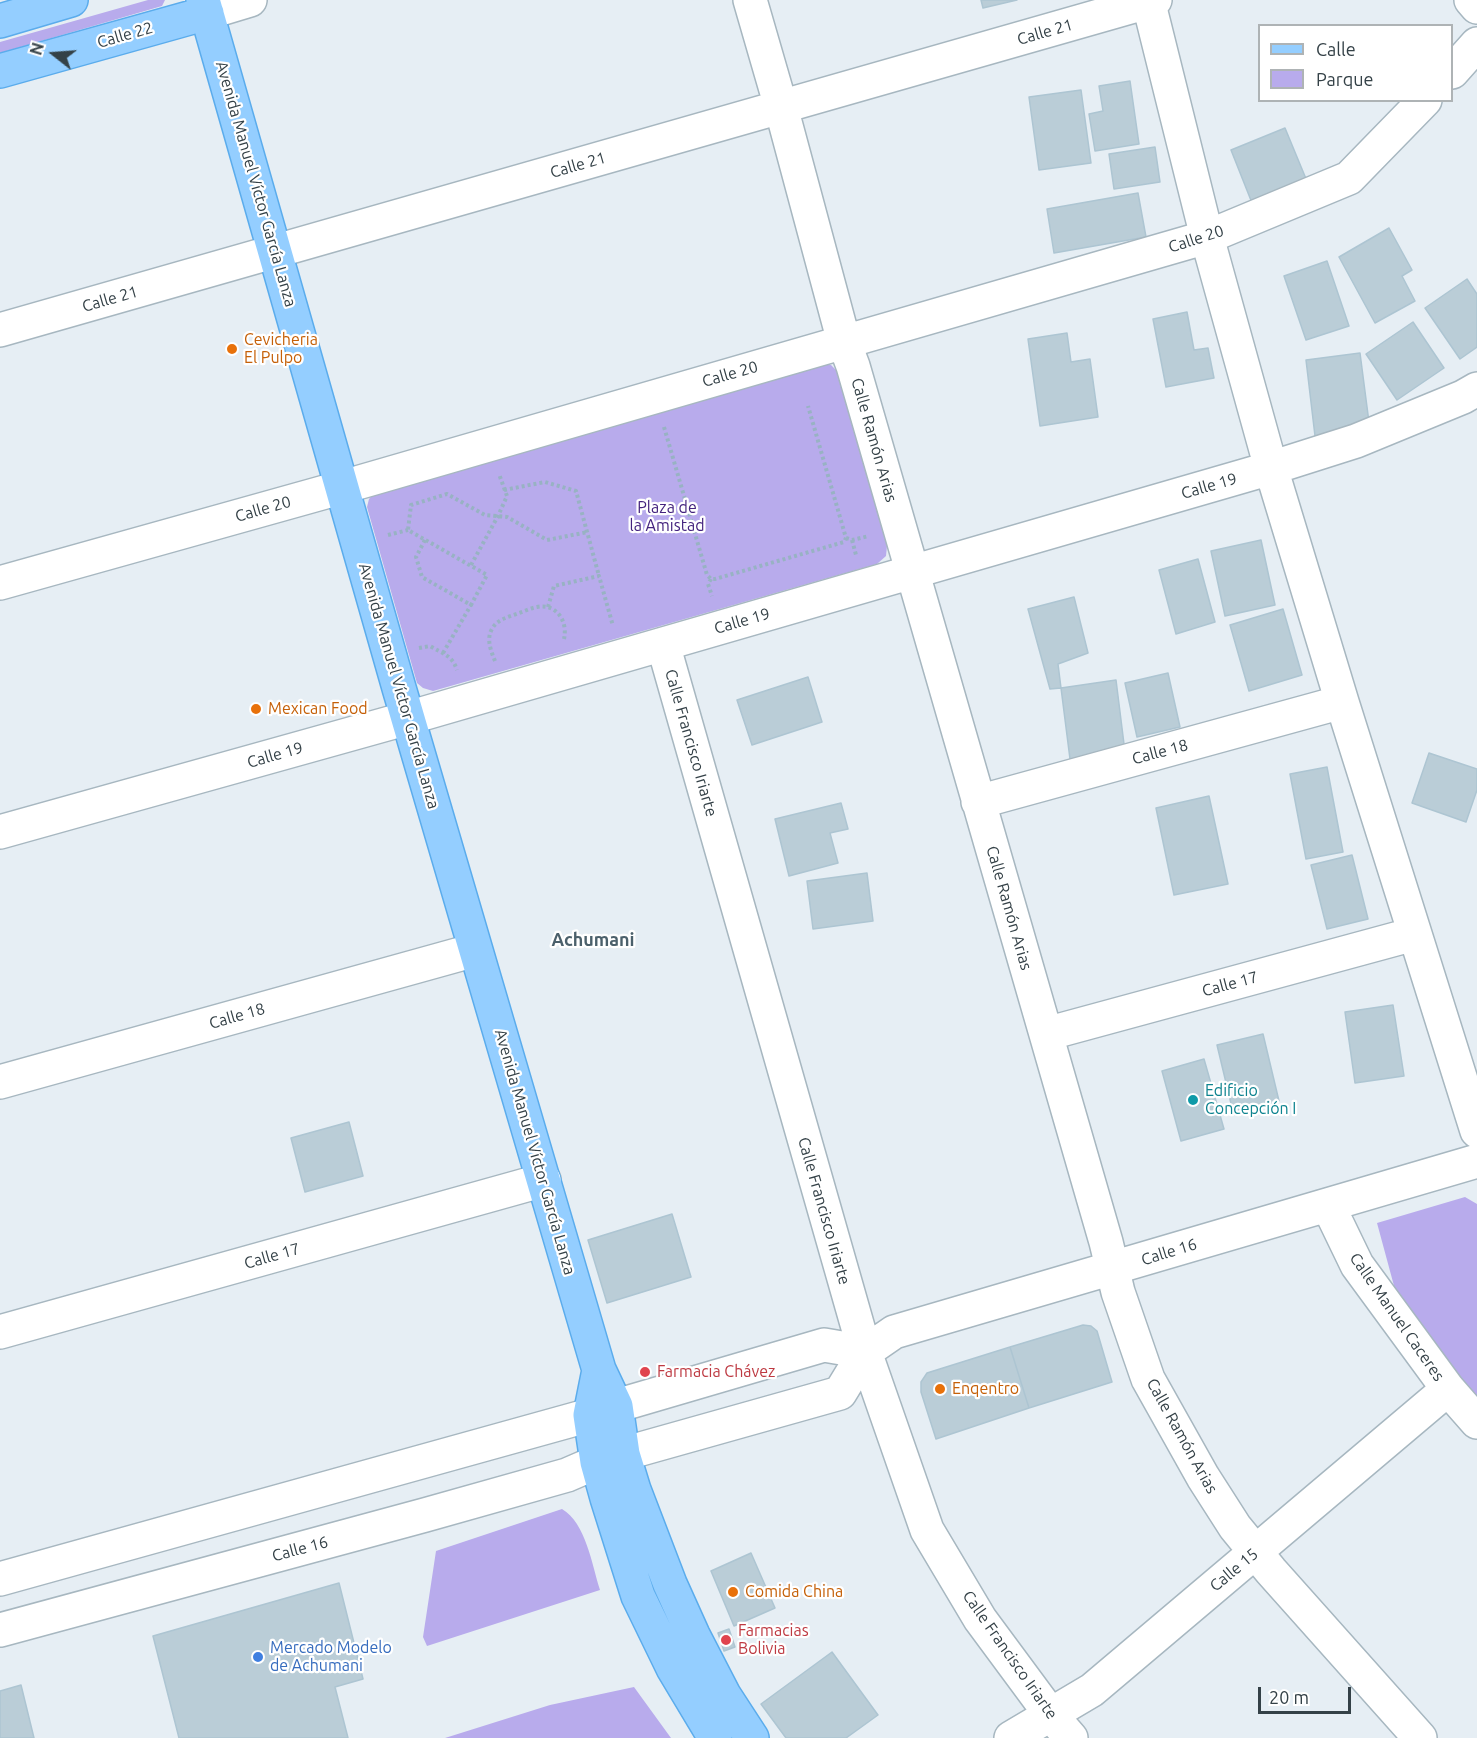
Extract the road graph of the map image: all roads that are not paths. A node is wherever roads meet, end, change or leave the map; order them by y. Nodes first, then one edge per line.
1 (71, 0) edge
2 (250, 0) edge
3 (750, 0) edge
4 (1471, 0) edge
5 (1151, 1) edge
6 (205, 6) edge
7 (1477, 7) edge
8 (0, 21) edge
9 (1477, 44) edge
10 (0, 70) edge
11 (1453, 71) edge
12 (1423, 102) edge
13 (781, 107) junction
14 (1207, 237) junction
15 (276, 252) junction
16 (0, 330) edge
17 (844, 342) junction
18 (1477, 389) edge
19 (1271, 468) junction
20 (343, 487) junction
21 (912, 572) junction
22 (0, 583) edge
23 (663, 644) junction
24 (1342, 702) junction
25 (408, 718) junction
26 (978, 802) junction
27 (0, 832) edge
28 (1414, 934) junction
29 (475, 950) junction
30 (1046, 1034) junction
31 (0, 1082) edge
32 (1477, 1131) edge
33 (1477, 1161) edge
34 (544, 1180) junction
35 (1328, 1205) junction
36 (1113, 1269) junction
37 (0, 1332) edge
38 (865, 1352) junction
39 (1448, 1389) junction
40 (603, 1411) junction
41 (1477, 1422) edge
42 (610, 1458) junction
43 (1255, 1552) junction
44 (0, 1580) edge
45 (0, 1630) edge
46 (1061, 1726) edge
47 (715, 1738) edge
48 (752, 1738) edge
49 (1011, 1738) edge
50 (1420, 1738) edge

1 - 8 main road
2 - 6 street, Calle 22
3 - 13 street, Calle Ramón Arias
4 - 7 street
5 - 13 street, Calle 21
5 - 14 street
6 - 10 main road, Calle 22
6 - 15 main road, Avenida Manuel Víctor García Lanza
9 - 11 street
12 - 14 street, Calle 20
13 - 15 street, Calle 21
13 - 17 street, Calle Ramón Arias
14 - 17 street, Calle 20
14 - 19 street
15 - 16 street, Calle 21
15 - 20 main road, Avenida Manuel Víctor García Lanza
17 - 20 street, Calle 20
17 - 21 street, Calle Ramón Arias
18 - 19 street, Calle 19
19 - 21 street, Calle 19
19 - 24 street
20 - 22 street, Calle 20
20 - 25 main road, Avenida Manuel Víctor García Lanza
21 - 23 street, Calle 19
21 - 26 street, Calle Ramón Arias
23 - 25 street, Calle 19
23 - 38 street, Calle Francisco Iriarte
24 - 26 street, Calle 18
24 - 28 street
25 - 27 street, Calle 19
25 - 29 main road, Avenida Manuel Víctor García Lanza
26 - 30 street, Calle Ramón Arias
28 - 30 street, Calle 17
28 - 32 street
29 - 31 street, Calle 18
29 - 34 main road, Avenida Manuel Víctor García Lanza
30 - 36 street, Calle Ramón Arias
33 - 35 street, Calle 16
34 - 37 street, Calle 17
34 - 40 main road, Avenida Manuel Víctor García Lanza
35 - 36 street, Calle 16
35 - 39 street, Calle Manuel Caceres
36 - 38 street, Calle 16
36 - 43 street, Calle Ramón Arias
38 - 40 street
38 - 42 street, Calle 16
38 - 46 street, Calle Francisco Iriarte
39 - 41 street, Calle Manuel Caceres
39 - 43 street, Calle 15
40 - 42 main road, Avenida Manuel Víctor García Lanza
40 - 44 street
42 - 45 street, Calle 16
42 - 47 main road
42 - 48 main road
43 - 46 street, Calle 15
43 - 50 street, Calle Ramón Arias
46 - 49 street, Calle 15

